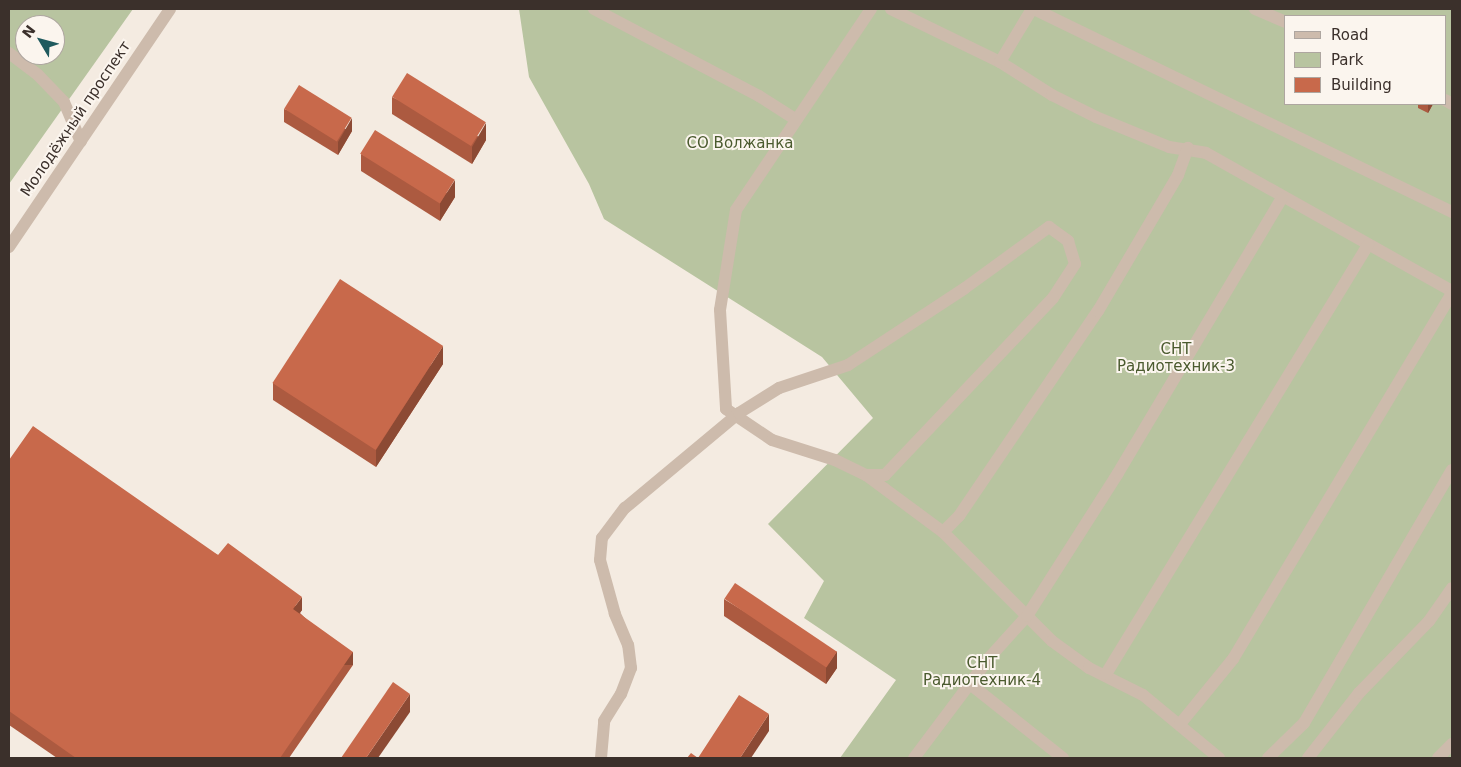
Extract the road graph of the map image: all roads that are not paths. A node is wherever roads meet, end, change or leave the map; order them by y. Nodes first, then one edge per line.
1 (170, 9) edge
2 (594, 9) edge
3 (871, 9) edge
4 (891, 9) edge
5 (1033, 9) edge
6 (1255, 9) edge
7 (1284, 22) edge
8 (9, 53) edge
9 (1000, 62) junction
10 (795, 120) junction
11 (81, 142) junction
12 (1188, 148) junction
13 (1282, 198) junction
14 (1452, 212) edge
15 (1368, 245) junction
16 (9, 247) edge
17 (1452, 292) edge
18 (734, 417) junction
19 (1452, 470) edge
20 (866, 475) junction
21 (943, 532) junction
22 (1452, 588) edge
23 (1027, 616) junction
24 (1106, 674) junction
25 (970, 684) junction
26 (1180, 724) junction
27 (1452, 744) edge
28 (917, 757) edge
29 (602, 758) edge
30 (1063, 758) edge
31 (1219, 758) edge
32 (1268, 758) edge
33 (1308, 758) edge
34 (1438, 758) edge

1 - 11 street, Молодёжный проспект
2 - 10 street
3 - 10 street
4 - 9 street
5 - 9 street
5 - 14 street
6 - 7 street
8 - 11 street
9 - 12 street
10 - 18 street
11 - 16 street, Молодёжный проспект
12 - 13 street
12 - 21 street
13 - 15 street
13 - 23 street
15 - 17 street
15 - 24 street
17 - 26 street
18 - 20 street
18 - 20 street
18 - 29 street
19 - 32 street
20 - 21 street
21 - 23 street
22 - 33 street
23 - 24 street
23 - 25 street
24 - 26 street
25 - 28 street
25 - 30 street
26 - 31 street
27 - 34 street

